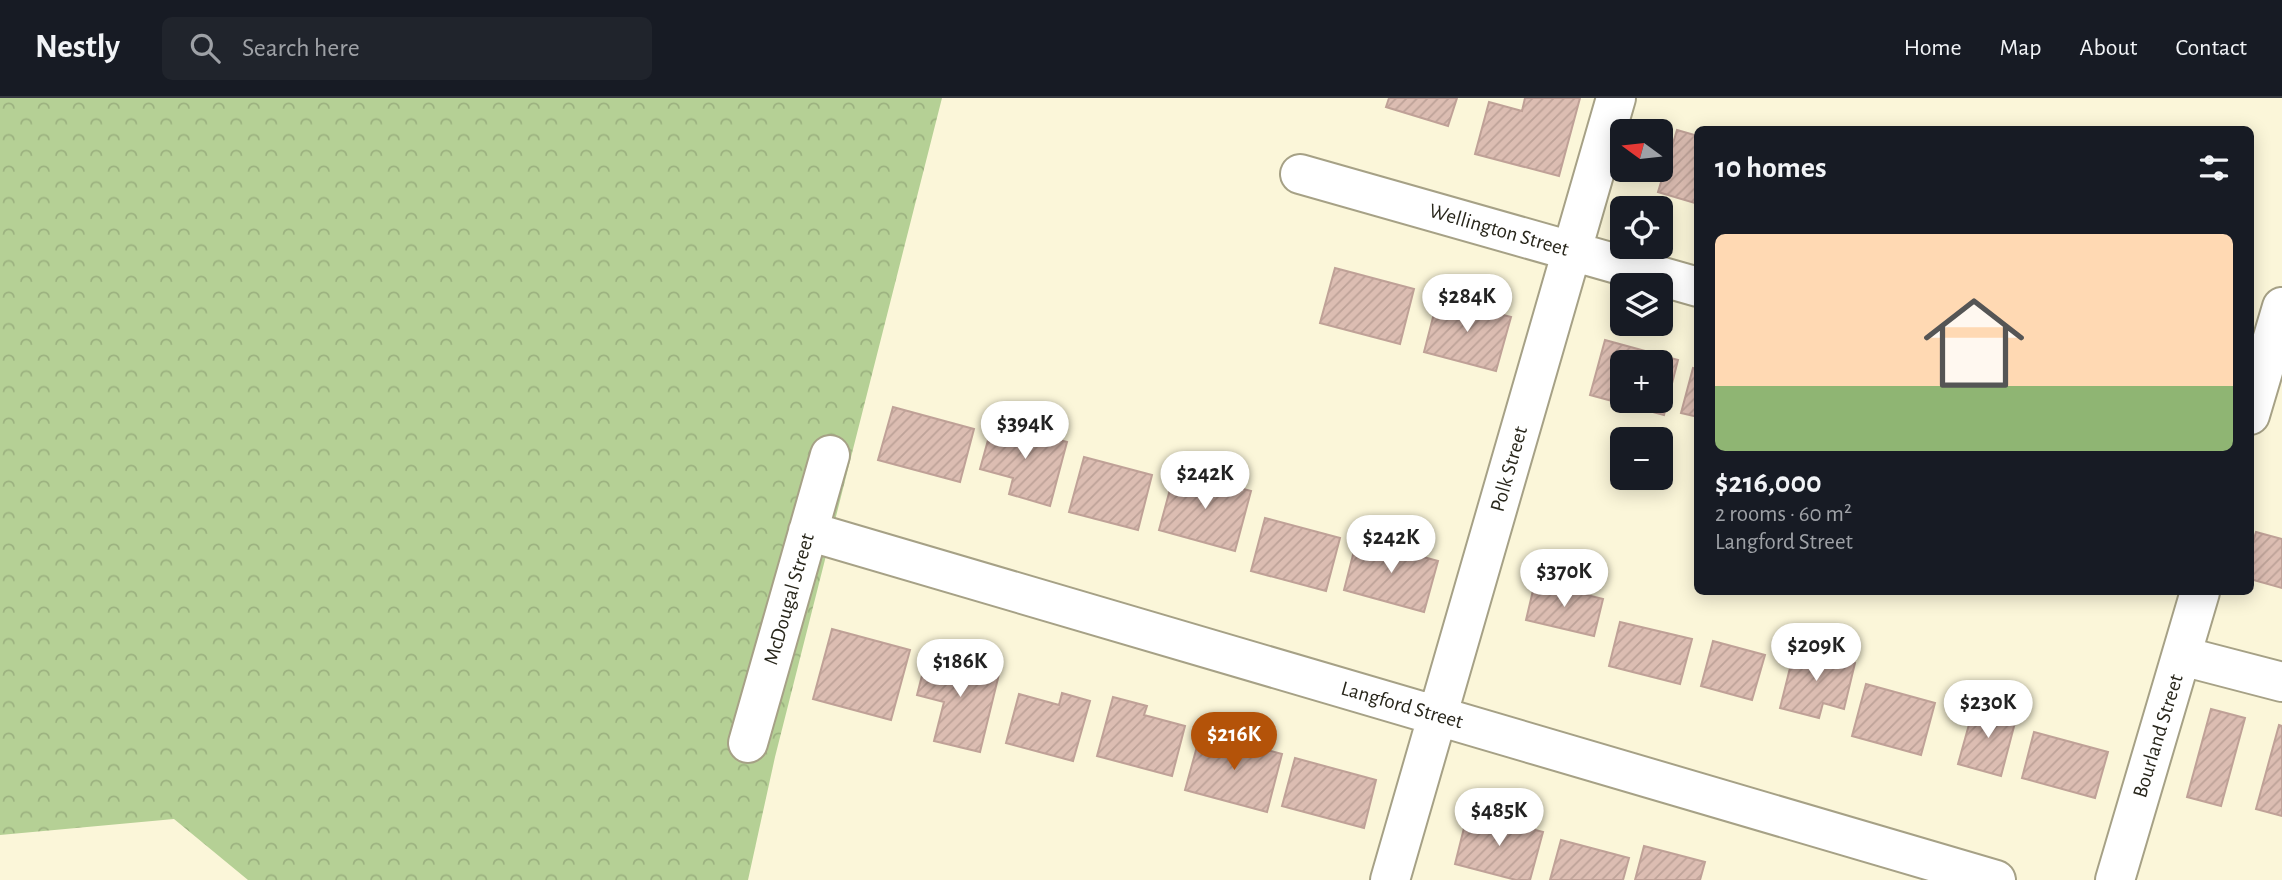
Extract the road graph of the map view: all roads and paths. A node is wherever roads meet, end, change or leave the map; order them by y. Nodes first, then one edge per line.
1 (1616, 98) edge
2 (1300, 174) dead end
3 (1572, 251) junction
4 (1694, 286) edge
5 (2282, 307) edge
6 (2254, 402) edge
7 (830, 455) dead end
8 (808, 531) junction
9 (2199, 595) edge
10 (2182, 656) junction
11 (2282, 682) edge
12 (1438, 716) junction
13 (748, 743) dead end
14 (1390, 880) edge
15 (1996, 880) edge
16 (2115, 880) edge

1 - 3 street, Polk Street
2 - 3 street, Wellington Street
3 - 4 street, Wellington Street
3 - 12 street, Polk Street
5 - 6 street
7 - 8 street, McDougal Street
8 - 12 street, Langford Street
8 - 13 street, McDougal Street
9 - 10 street, Bourland Street
10 - 11 street
10 - 16 street, Bourland Street
12 - 14 street, Polk Street
12 - 15 street, Langford Street

